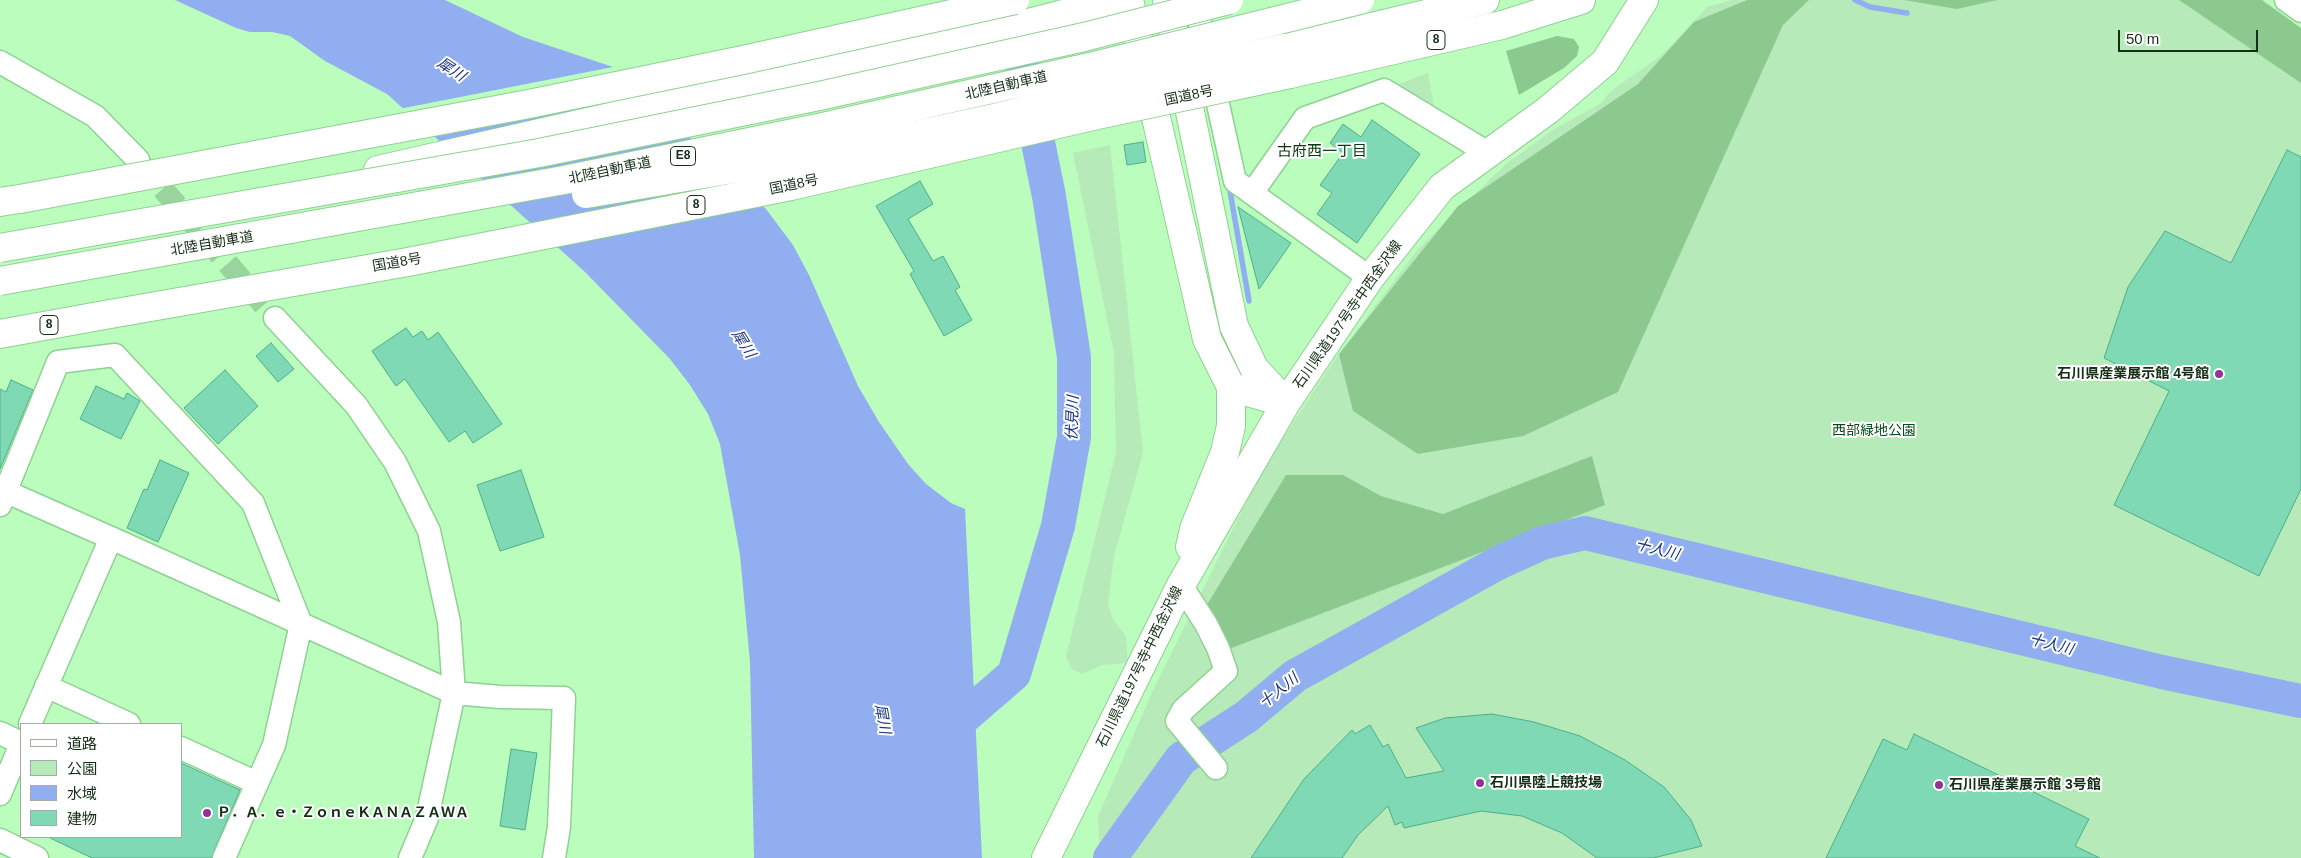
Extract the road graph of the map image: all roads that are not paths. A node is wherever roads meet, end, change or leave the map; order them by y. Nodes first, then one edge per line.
1 (1015, 0) edge
2 (1118, 0) edge
3 (1129, 0) edge
4 (1167, 0) edge
5 (1196, 0) edge
6 (1229, 0) edge
7 (1360, 0) edge
8 (1485, 0) edge
9 (1581, 0) edge
10 (1644, 0) edge
11 (2286, 0) edge
12 (2301, 11) edge
13 (0, 62) edge
14 (1488, 153) junction
15 (138, 160) tunnel mouth
16 (1252, 193) junction
17 (10, 200) edge
18 (219, 210) junction
19 (228, 242) junction
20 (0, 248) edge
21 (1370, 278) junction
22 (0, 281) edge
23 (275, 318) tunnel mouth
24 (0, 334) edge
25 (1231, 387) junction
26 (1286, 403) junction
27 (2, 495) edge
28 (111, 538) junction
29 (1181, 586) junction
30 (301, 624) junction
31 (46, 686) junction
32 (454, 693) junction
33 (30, 723) edge
34 (127, 723) edge
35 (0, 733) edge
36 (20, 743) edge
37 (20, 746) edge
38 (182, 748) edge
39 (1216, 768) dead end
40 (258, 783) junction
41 (0, 794) edge
42 (0, 840) edge
43 (37, 858) edge
44 (224, 858) edge
45 (410, 858) edge
46 (554, 858) edge
47 (1046, 858) edge

1 - 17 main road, bridge
2 - 18 main road, bridge
3 - 25 main road
4 - 26 main road, 石川県道197号寺中西金沢線
5 - 16 street
6 - 18 main road, E8, bridge
7 - 19 main road, 北陸自動車道 / E8, bridge
8 - 19 main road, bridge
9 - 24 main road, 国道8号 / 8, bridge
10 - 14 main road, 石川県道197号寺中西金沢線
11 - 12 street
13 - 15 street
14 - 16 street
14 - 21 main road, 石川県道197号寺中西金沢線
16 - 21 street
18 - 20 main road, E8, bridge
19 - 22 main road, 北陸自動車道 / E8, bridge
21 - 26 main road, 石川県道197号寺中西金沢線
23 - 32 street
25 - 26 main road, 石川県道197号寺中西金沢線
25 - 29 main road
26 - 29 main road, 石川県道197号寺中西金沢線
27 - 28 street
27 - 30 street
28 - 30 street
28 - 31 street
29 - 39 street
29 - 47 main road, 石川県道197号寺中西金沢線
30 - 32 street
30 - 40 street
31 - 33 street
31 - 34 street
32 - 45 street
32 - 46 street
35 - 36 street
37 - 41 street
38 - 40 street
40 - 44 street
42 - 43 street

